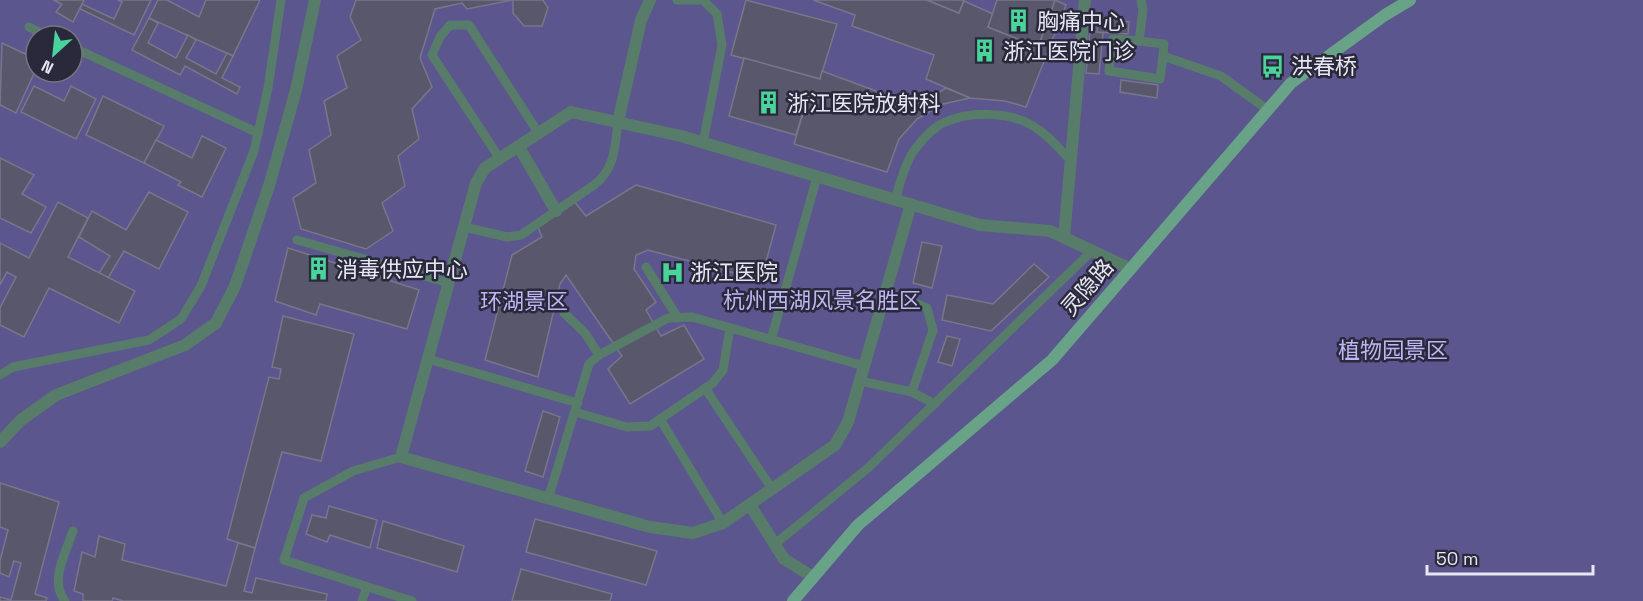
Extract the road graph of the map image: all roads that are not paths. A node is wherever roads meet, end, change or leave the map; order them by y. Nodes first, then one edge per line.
1 (281, 0) edge
2 (315, 0) edge
3 (650, 0) edge
4 (677, 0) edge
5 (703, 0) edge
6 (1085, 0) edge
7 (1141, 0) edge
8 (1402, 2) edge
9 (1139, 41) junction
10 (84, 53) edge
11 (1164, 56) junction
12 (1268, 110) junction
13 (618, 122) junction
14 (258, 133) junction
15 (539, 134) junction
16 (703, 143) junction
17 (519, 147) junction
18 (500, 159) junction
19 (1071, 160) junction
20 (817, 177) junction
21 (895, 200) junction
22 (911, 204) junction
23 (556, 211) junction
24 (464, 227) junction
25 (1064, 237) junction
26 (297, 240) dead end
27 (1093, 250) junction
28 (646, 267) dead end
29 (1131, 268) junction
30 (449, 283) junction
31 (886, 292) junction
32 (564, 313) dead end
33 (678, 318) junction
34 (730, 328) junction
35 (771, 340) junction
36 (599, 355) junction
37 (428, 359) junction
38 (864, 366) junction
39 (0, 375) edge
40 (860, 381) junction
41 (705, 388) junction
42 (912, 392) junction
43 (934, 404) junction
44 (576, 407) junction
45 (660, 419) junction
46 (0, 442) edge
47 (401, 457) junction
48 (772, 489) junction
49 (548, 499) junction
50 (750, 505) junction
51 (723, 523) junction
52 (73, 531) dead end
53 (775, 544) junction
54 (813, 578) junction
55 (367, 587) junction
56 (65, 601) edge
57 (362, 601) edge
58 (412, 601) edge
59 (793, 601) edge

1 - 14 lane
2 - 46 street
3 - 13 street
4 - 5 lane
5 - 16 lane
6 - 19 street
7 - 9 lane
8 - 12 main road, 灵隐路
9 - 11 lane
9 - 11 lane
10 - 14 lane
11 - 12 lane
12 - 29 main road, 灵隐路
13 - 15 street
13 - 16 street
13 - 23 lane
14 - 39 lane
15 - 17 street
15 - 18 lane
16 - 20 street
17 - 18 street
17 - 23 street
18 - 24 street
19 - 21 lane
19 - 25 street
20 - 21 street
20 - 35 lane
21 - 22 street
22 - 25 street
22 - 31 street
23 - 24 lane
24 - 30 street
25 - 27 street
26 - 30 lane
27 - 29 street
27 - 43 lane
28 - 33 lane
29 - 54 main road, 灵隐路
30 - 37 street
31 - 38 street
31 - 42 lane
32 - 36 lane
33 - 34 lane
33 - 36 lane
34 - 35 lane
34 - 41 lane
35 - 38 lane
36 - 44 lane
37 - 44 lane
37 - 47 street
38 - 40 street
40 - 42 lane
40 - 48 street
41 - 45 lane
41 - 48 lane
42 - 43 lane
43 - 53 lane
44 - 45 lane
44 - 49 lane
45 - 51 lane
47 - 49 street
47 - 55 lane
48 - 50 street
49 - 51 street
50 - 51 street
50 - 53 street
52 - 56 lane
53 - 54 street
54 - 59 main road, 灵隐路
55 - 57 lane
55 - 58 lane

